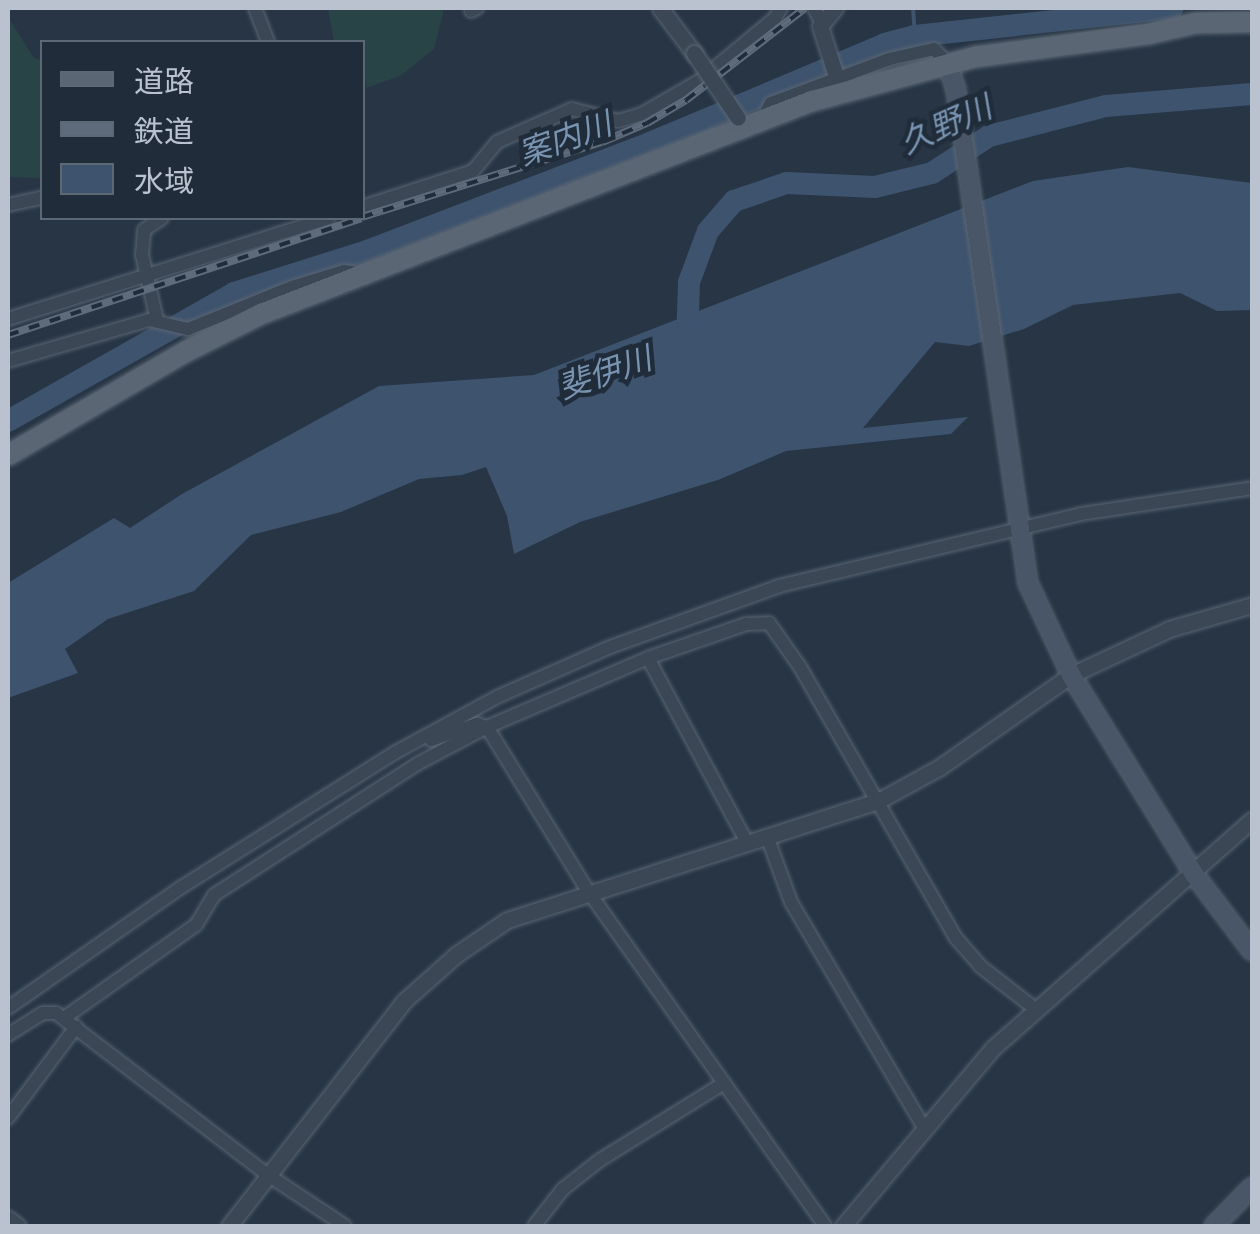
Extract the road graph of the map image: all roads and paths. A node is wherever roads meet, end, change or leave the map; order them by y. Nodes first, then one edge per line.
1 (255, 8) edge
2 (660, 8) edge
3 (782, 8) edge
4 (835, 8) edge
5 (817, 15) edge
6 (1197, 15) edge
7 (1252, 22) edge
8 (267, 40) edge
9 (948, 64) junction
10 (833, 68) junction
11 (769, 117) junction
12 (742, 122) junction
13 (40, 198) edge
14 (8, 205) edge
15 (365, 206) edge
16 (159, 220) edge
17 (322, 220) edge
18 (146, 273) junction
19 (362, 274) junction
20 (8, 318) edge
21 (158, 320) junction
22 (8, 361) edge
23 (8, 455) edge
24 (1252, 488) edge
25 (1017, 524) junction
26 (1252, 605) edge
27 (648, 658) junction
28 (1071, 675) junction
29 (486, 727) junction
30 (396, 752) junction
31 (878, 800) junction
32 (1252, 820) edge
33 (767, 836) junction
34 (746, 842) junction
35 (1194, 874) junction
36 (588, 891) junction
37 (1252, 951) edge
38 (8, 1008) edge
39 (1034, 1008) junction
40 (70, 1023) junction
41 (8, 1034) edge
42 (724, 1083) junction
43 (8, 1118) edge
44 (924, 1128) junction
45 (268, 1174) junction
46 (1252, 1187) edge
47 (8, 1217) edge
48 (20, 1226) edge
49 (229, 1226) edge
50 (345, 1226) edge
51 (534, 1226) edge
52 (826, 1226) edge
53 (843, 1226) edge
54 (1214, 1226) edge

1 - 8 street
2 - 12 street, bridge
3 - 15 street
4 - 5 street
5 - 10 street
6 - 7 main road
6 - 9 main road
9 - 10 street
9 - 11 main road
9 - 25 main road
10 - 11 street
11 - 12 main road
12 - 19 main road
13 - 14 street
16 - 18 street
17 - 18 street
18 - 20 street
18 - 21 street
19 - 21 street
19 - 23 main road
21 - 22 street
24 - 25 street
25 - 28 main road
25 - 30 street
26 - 28 street
27 - 29 street
27 - 31 street
27 - 34 street
28 - 31 street
28 - 35 main road
29 - 30 street
29 - 36 street
29 - 40 street
30 - 38 street
31 - 33 street
31 - 39 street
32 - 35 street
33 - 34 street
33 - 44 street
34 - 36 street
35 - 37 main road
35 - 39 street
36 - 42 street
36 - 45 street
39 - 44 street
40 - 41 street
40 - 43 street
40 - 45 street
42 - 51 street
42 - 52 street
44 - 53 street
45 - 49 street
45 - 50 street
46 - 54 main road
47 - 48 street

